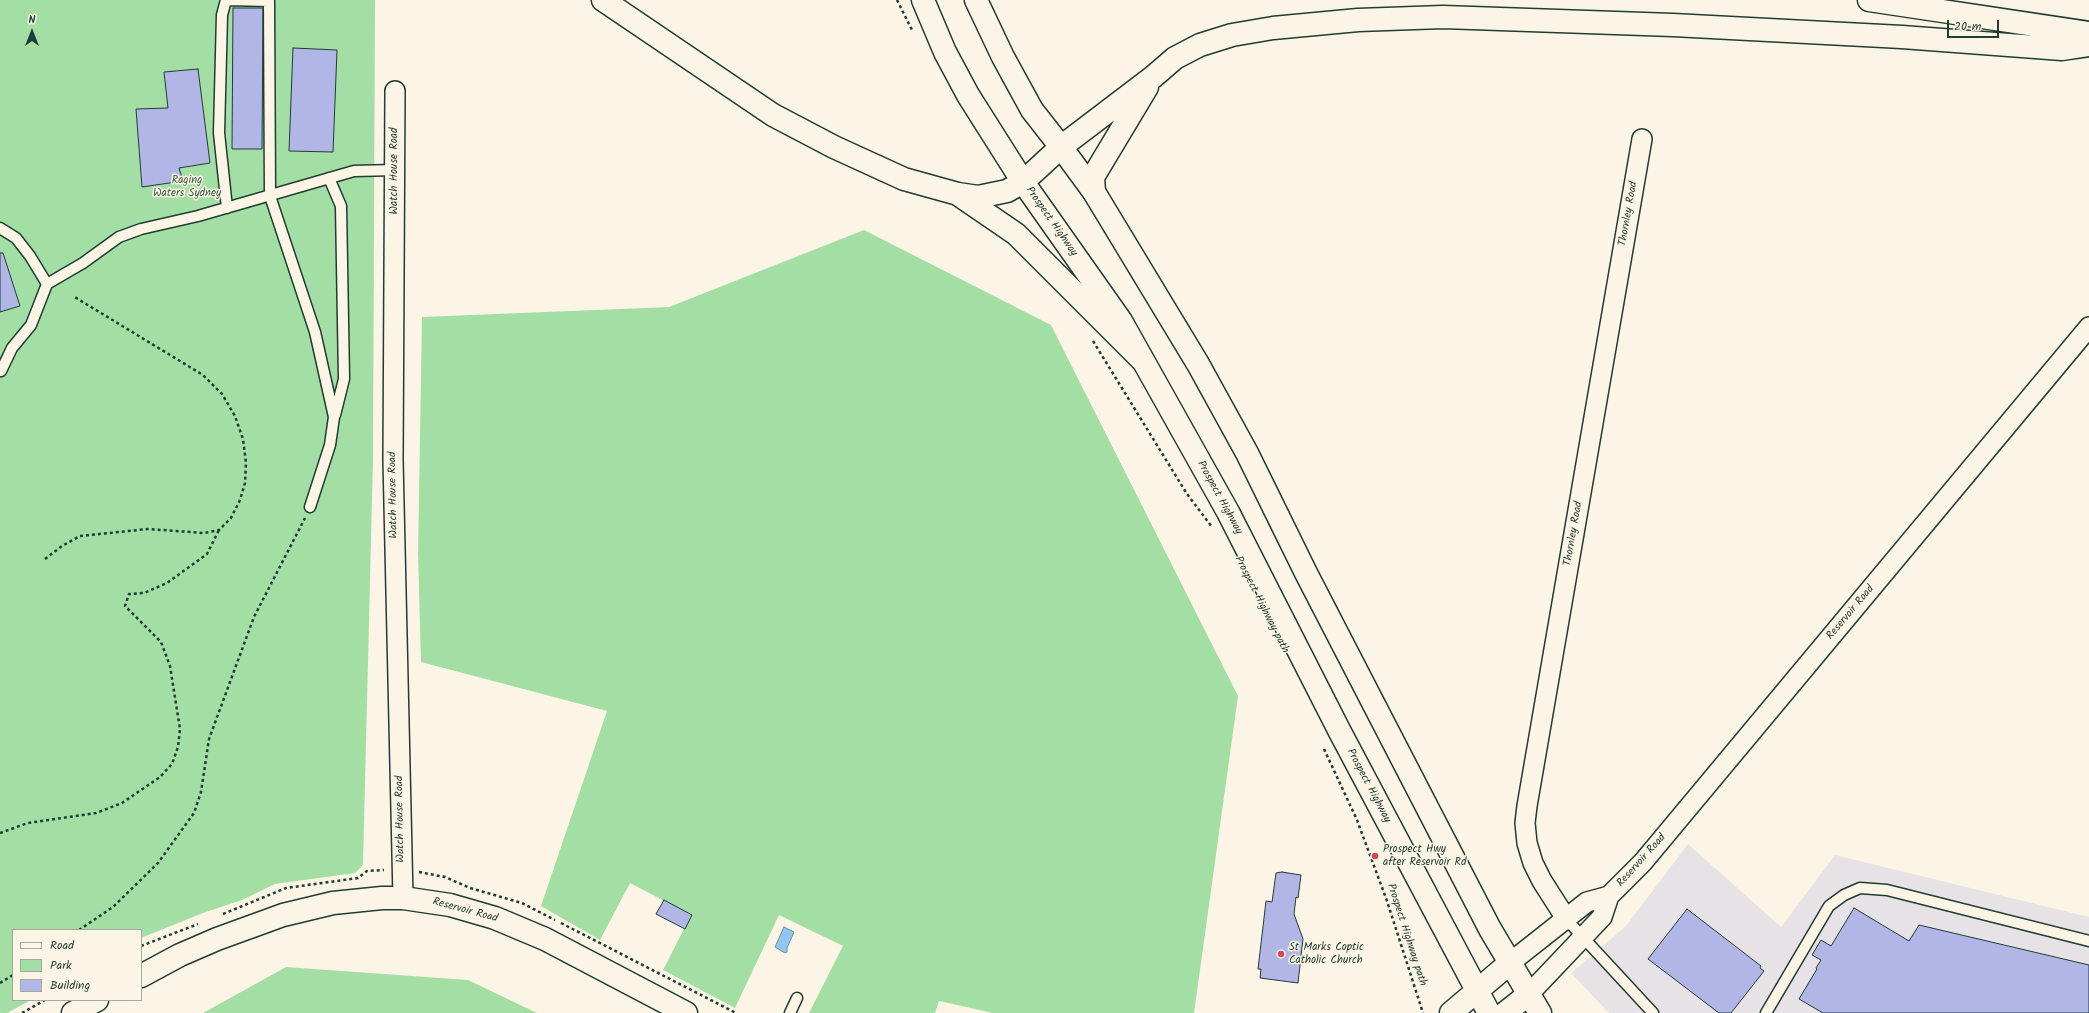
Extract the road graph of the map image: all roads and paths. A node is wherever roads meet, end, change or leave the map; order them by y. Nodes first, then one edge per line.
1 (226, 0) edge
2 (603, 0) edge
3 (923, 0) edge
4 (976, 0) edge
5 (1869, 0) edge
6 (2089, 32) edge
7 (2089, 45) edge
8 (1153, 77) junction
9 (395, 91) dead end
10 (1642, 139) dead end
11 (1061, 147) junction
12 (395, 170) junction
13 (329, 178) junction
14 (1023, 182) junction
15 (1094, 192) junction
16 (958, 194) junction
17 (270, 196) junction
18 (227, 208) junction
19 (0, 228) edge
20 (47, 284) junction
21 (73, 296) dead end
22 (2089, 327) edge
23 (1090, 336) dead end
24 (1143, 361) junction
25 (1, 371) dead end
26 (334, 417) junction
27 (310, 507) joint
28 (1214, 529) dead end
29 (219, 530) junction
30 (44, 559) dead end
31 (1321, 742) dead end
32 (0, 833) edge
33 (1609, 896) junction
34 (403, 898) junction
35 (1567, 920) junction
36 (80, 929) edge
37 (1583, 937) junction
38 (2089, 941) edge
39 (1511, 962) junction
40 (142, 975) edge
41 (12, 976) edge
42 (0, 984) edge
43 (1477, 991) junction
44 (1529, 994) junction
45 (797, 998) dead end
46 (43, 1001) edge
47 (95, 1001) edge
48 (22, 1013) edge
49 (73, 1013) edge
50 (686, 1013) edge
51 (790, 1013) edge
52 (1423, 1013) edge
53 (1451, 1013) edge
54 (1489, 1013) edge
55 (1505, 1013) edge
56 (1540, 1013) edge
57 (1653, 1013) edge
58 (1766, 1013) edge

1 - 17 lane
1 - 18 lane
2 - 16 main road
3 - 14 main road, Prospect Highway
4 - 11 main road
5 - 6 main road
7 - 8 main road
8 - 11 main road
8 - 15 main road
9 - 12 street, Watch House Road
10 - 35 street, Thornley Road
11 - 14 main road
11 - 15 main road
12 - 13 lane
12 - 34 street, Watch House Road
13 - 17 lane
13 - 26 lane
14 - 16 main road
14 - 24 main road, Prospect Highway
15 - 39 main road
16 - 24 main road
17 - 18 lane
17 - 26 lane
18 - 20 lane
19 - 20 lane
20 - 25 lane
21 - 29 path
22 - 33 street, Reservoir Road
23 - 28 path
24 - 43 main road, Prospect Highway
26 - 27 lane
27 - 36 path
29 - 30 path
29 - 32 path
31 - 52 path, Prospect Highway path
33 - 35 street, Reservoir Road
33 - 37 street, Reservoir Road
34 - 40 main road, Reservoir Road
34 - 50 main road, Reservoir Road
35 - 37 lane
35 - 39 street, Reservoir Road
37 - 44 street, Reservoir Road
37 - 57 lane
38 - 58 lane
39 - 43 main road, Reservoir Road
39 - 44 main road
41 - 42 path
43 - 53 main road, Reservoir Road
43 - 54 main road, Prospect Highway
44 - 55 main road, Reservoir Road
44 - 56 main road
45 - 51 lane
46 - 48 path
47 - 49 main road

